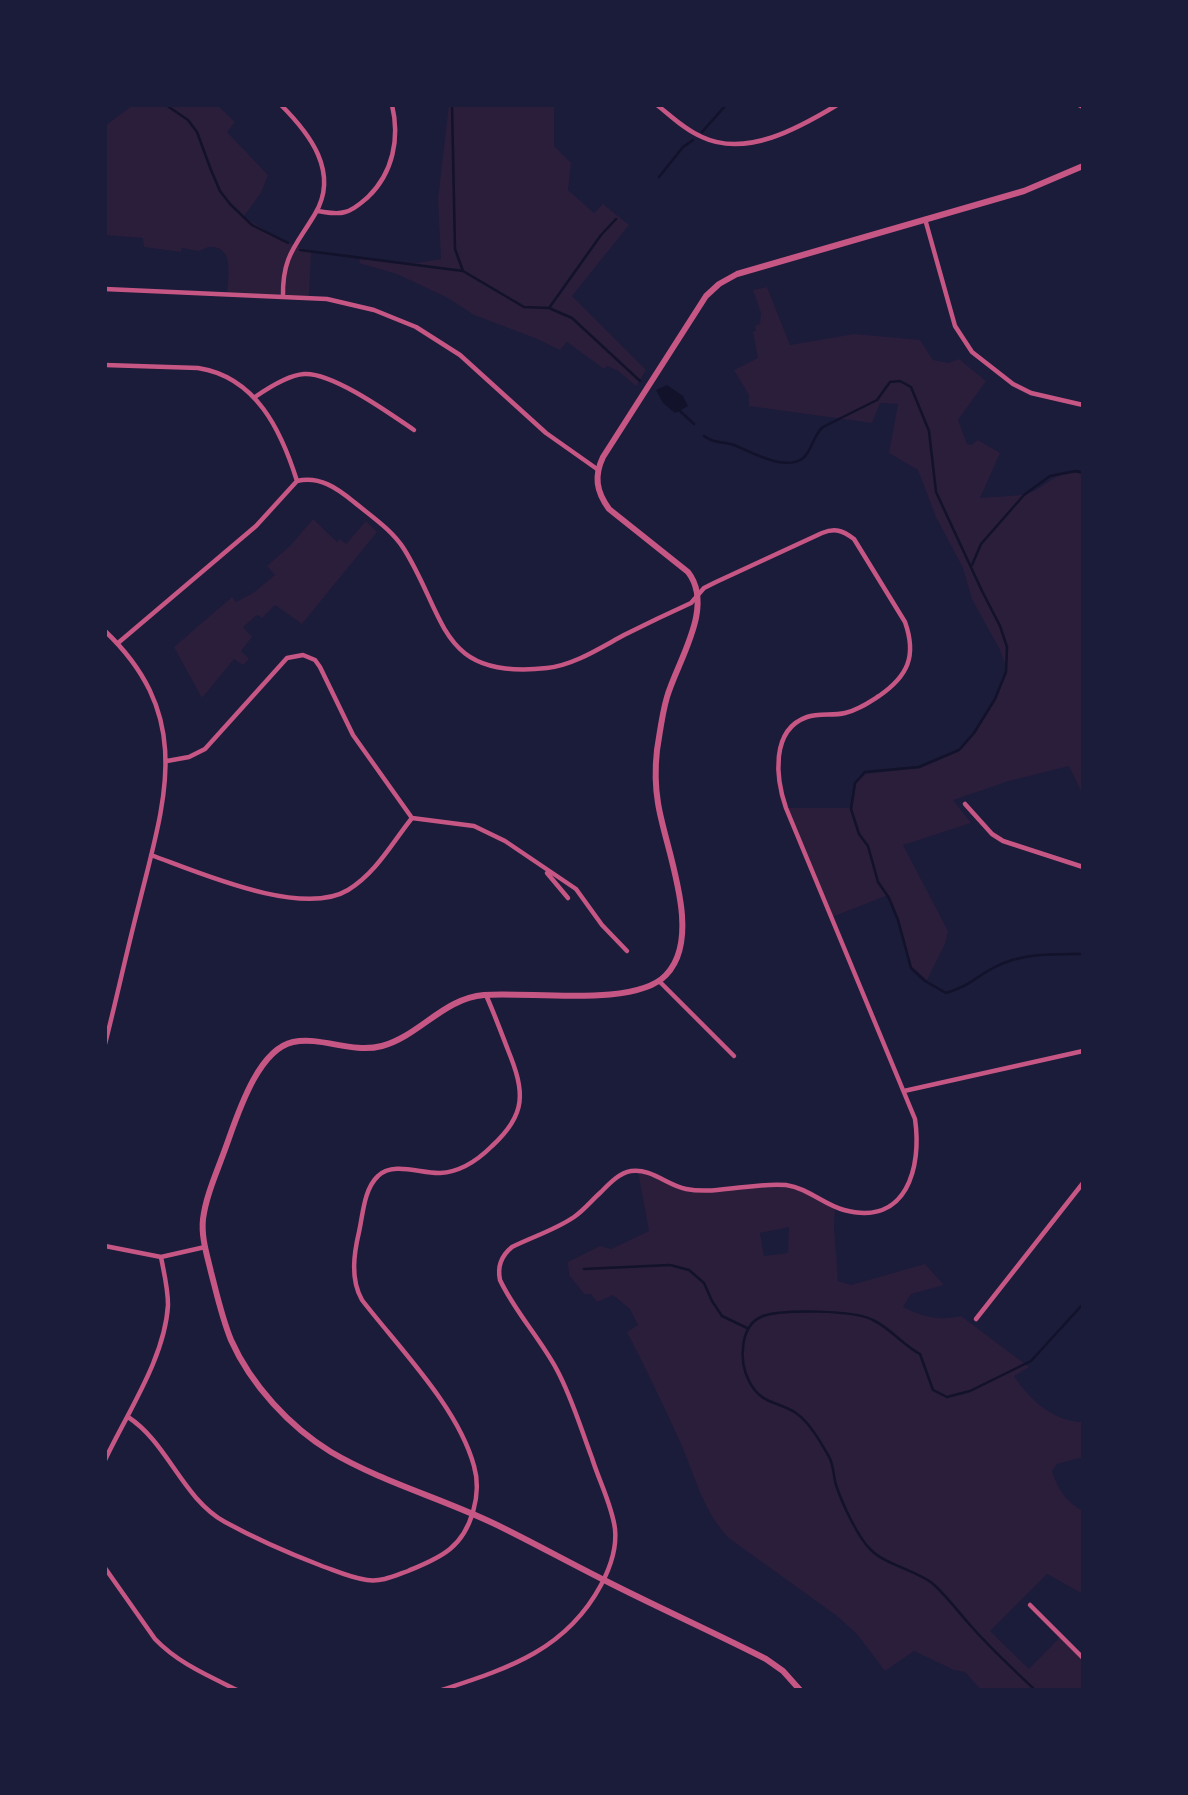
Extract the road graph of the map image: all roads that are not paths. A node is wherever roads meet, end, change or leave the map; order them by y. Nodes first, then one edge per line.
1 (281, 105) edge
2 (392, 105) edge
3 (657, 105) edge
4 (836, 105) edge
5 (1083, 166) edge
6 (317, 211) junction
7 (925, 218) junction
8 (105, 289) edge
9 (283, 296) junction
10 (105, 365) edge
11 (255, 397) junction
12 (1083, 405) edge
13 (414, 430) dead end
14 (597, 469) junction
15 (297, 481) junction
16 (699, 596) junction
17 (105, 631) edge
18 (118, 643) junction
19 (167, 761) junction
20 (965, 804) dead end
21 (412, 818) junction
22 (151, 855) junction
23 (1083, 867) edge
24 (545, 870) junction
25 (568, 898) dead end
26 (627, 951) dead end
27 (659, 981) junction
28 (486, 994) junction
29 (105, 1044) edge
30 (1083, 1051) edge
31 (734, 1056) dead end
32 (904, 1091) junction
33 (1083, 1183) edge
34 (105, 1246) edge
35 (205, 1247) junction
36 (161, 1257) junction
37 (976, 1318) dead end
38 (128, 1418) junction
39 (105, 1460) edge
40 (472, 1513) junction
41 (105, 1567) edge
42 (603, 1580) junction
43 (1030, 1605) dead end
44 (1083, 1658) edge
45 (798, 1689) edge
46 (237, 1690) edge
47 (442, 1690) edge

1 - 6 street
2 - 6 street
3 - 4 street
5 - 7 street
6 - 9 street
7 - 12 street
7 - 14 street
8 - 9 street
9 - 14 street
10 - 11 street
11 - 13 street
11 - 15 street
14 - 16 street
15 - 16 street
15 - 18 street
16 - 27 street
16 - 32 street
17 - 18 street
18 - 19 street
19 - 21 street
19 - 22 street
20 - 23 street
21 - 22 street
21 - 24 street
22 - 29 street
24 - 25 street
24 - 26 street
27 - 28 street
27 - 31 street
28 - 35 street
28 - 40 street
30 - 32 street
32 - 42 street
33 - 37 street
34 - 36 street
35 - 36 street
35 - 40 street
36 - 38 street
38 - 39 street
38 - 40 street
40 - 42 street
41 - 46 street
42 - 45 street
42 - 47 street
43 - 44 street

